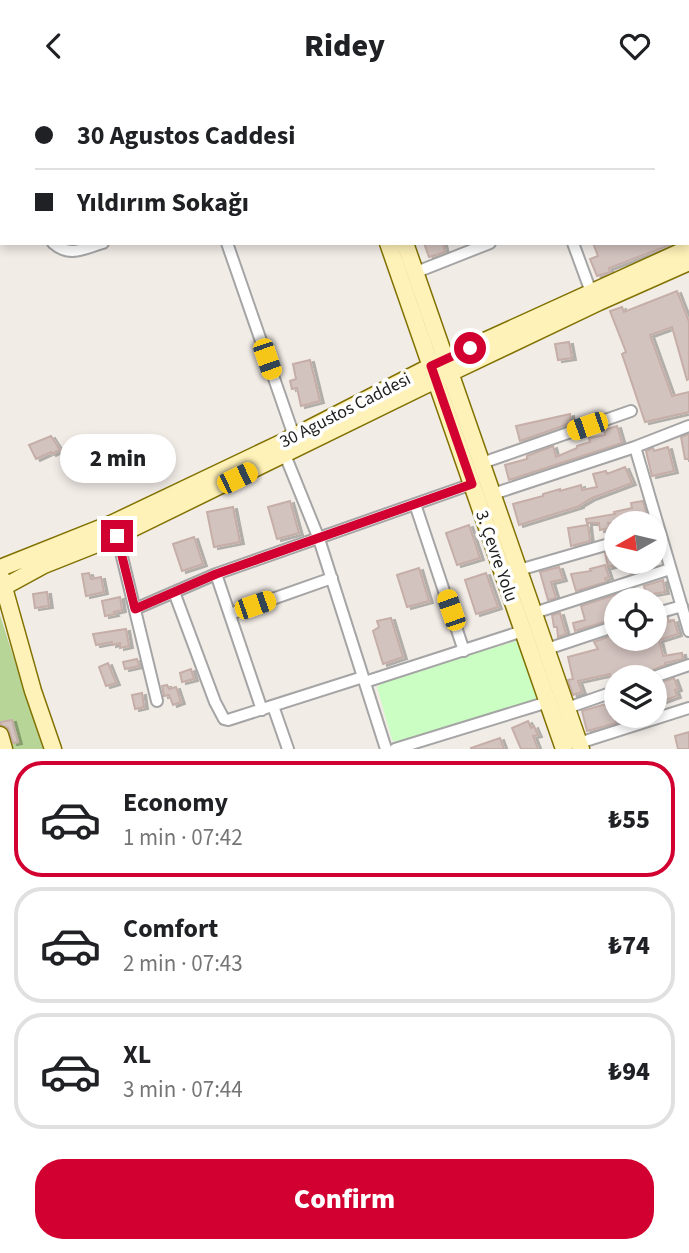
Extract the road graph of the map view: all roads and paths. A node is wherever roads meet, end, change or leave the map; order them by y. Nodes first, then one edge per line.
1 (55, 245) edge
2 (96, 245) edge
3 (228, 245) edge
4 (389, 245) edge
5 (407, 245) edge
6 (486, 245) edge
7 (574, 245) edge
8 (689, 248) edge
9 (689, 262) edge
10 (415, 274) junction
11 (591, 292) junction
12 (441, 369) junction
13 (631, 411) dead end
14 (689, 426) edge
15 (294, 436) junction
16 (635, 447) junction
17 (285, 455) junction
18 (482, 463) junction
19 (472, 484) junction
20 (493, 494) junction
21 (415, 504) junction
22 (652, 511) edge
23 (117, 536) junction
24 (319, 539) junction
25 (604, 546) edge
26 (667, 560) edge
27 (0, 568) edge
28 (670, 569) junction
29 (519, 570) junction
30 (216, 574) junction
31 (332, 578) junction
32 (1, 583) edge
33 (174, 592) junction
34 (135, 609) junction
35 (685, 609) edge
36 (667, 612) edge
37 (534, 613) junction
38 (230, 614) junction
39 (604, 630) edge
40 (523, 631) junction
41 (689, 631) edge
42 (547, 649) junction
43 (464, 651) junction
44 (689, 665) edge
45 (667, 673) edge
46 (364, 680) junction
47 (604, 695) edge
48 (157, 701) dead end
49 (548, 702) junction
50 (267, 708) junction
51 (567, 708) junction
52 (689, 708) edge
53 (0, 735) edge
54 (575, 747) edge
55 (4, 749) edge
56 (53, 749) edge
57 (288, 749) edge
58 (386, 749) edge
59 (394, 749) edge

1 - 2 street
3 - 15 street
4 - 12 main road, 3. Çevre Yolu
5 - 10 main road, 3. Çevre Yolu
6 - 10 street
7 - 11 street
8 - 11 main road, 30 Agustos Caddesi
9 - 12 main road, 30 Agustos Caddesi
10 - 12 main road, 3. Çevre Yolu
11 - 12 main road, 30 Agustos Caddesi
12 - 15 main road, 30 Agustos Caddesi
12 - 17 main road, 30 Agustos Caddesi
12 - 18 main road, 3. Çevre Yolu
12 - 19 main road, 3. Çevre Yolu
13 - 18 street
14 - 16 street
15 - 27 main road, 30 Agustos Caddesi
16 - 20 street
16 - 22 street
17 - 23 main road, 30 Agustos Caddesi
17 - 24 street
18 - 20 main road, 3. Çevre Yolu
19 - 21 street
19 - 40 main road, 3. Çevre Yolu
20 - 29 main road, 3. Çevre Yolu
21 - 24 street
21 - 43 street
23 - 32 main road, 30 Agustos Caddesi
23 - 34 street
24 - 30 street
24 - 31 street
25 - 29 street
26 - 28 street
28 - 35 street
28 - 37 street
29 - 37 main road, 3. Çevre Yolu
30 - 33 street
30 - 38 street
31 - 38 street
31 - 46 street
32 - 56 main road
33 - 34 street
33 - 50 street
34 - 48 street
35 - 36 street
35 - 41 street
37 - 42 main road, 3. Çevre Yolu
38 - 50 street
39 - 42 street
40 - 43 street
40 - 49 main road, 3. Çevre Yolu
42 - 51 main road, 3. Çevre Yolu
43 - 46 street
44 - 45 street
46 - 50 street
46 - 58 street
47 - 51 street
49 - 54 main road, 3. Çevre Yolu
49 - 59 street
50 - 57 street
51 - 54 main road, 3. Çevre Yolu
52 - 54 street
53 - 55 main road

